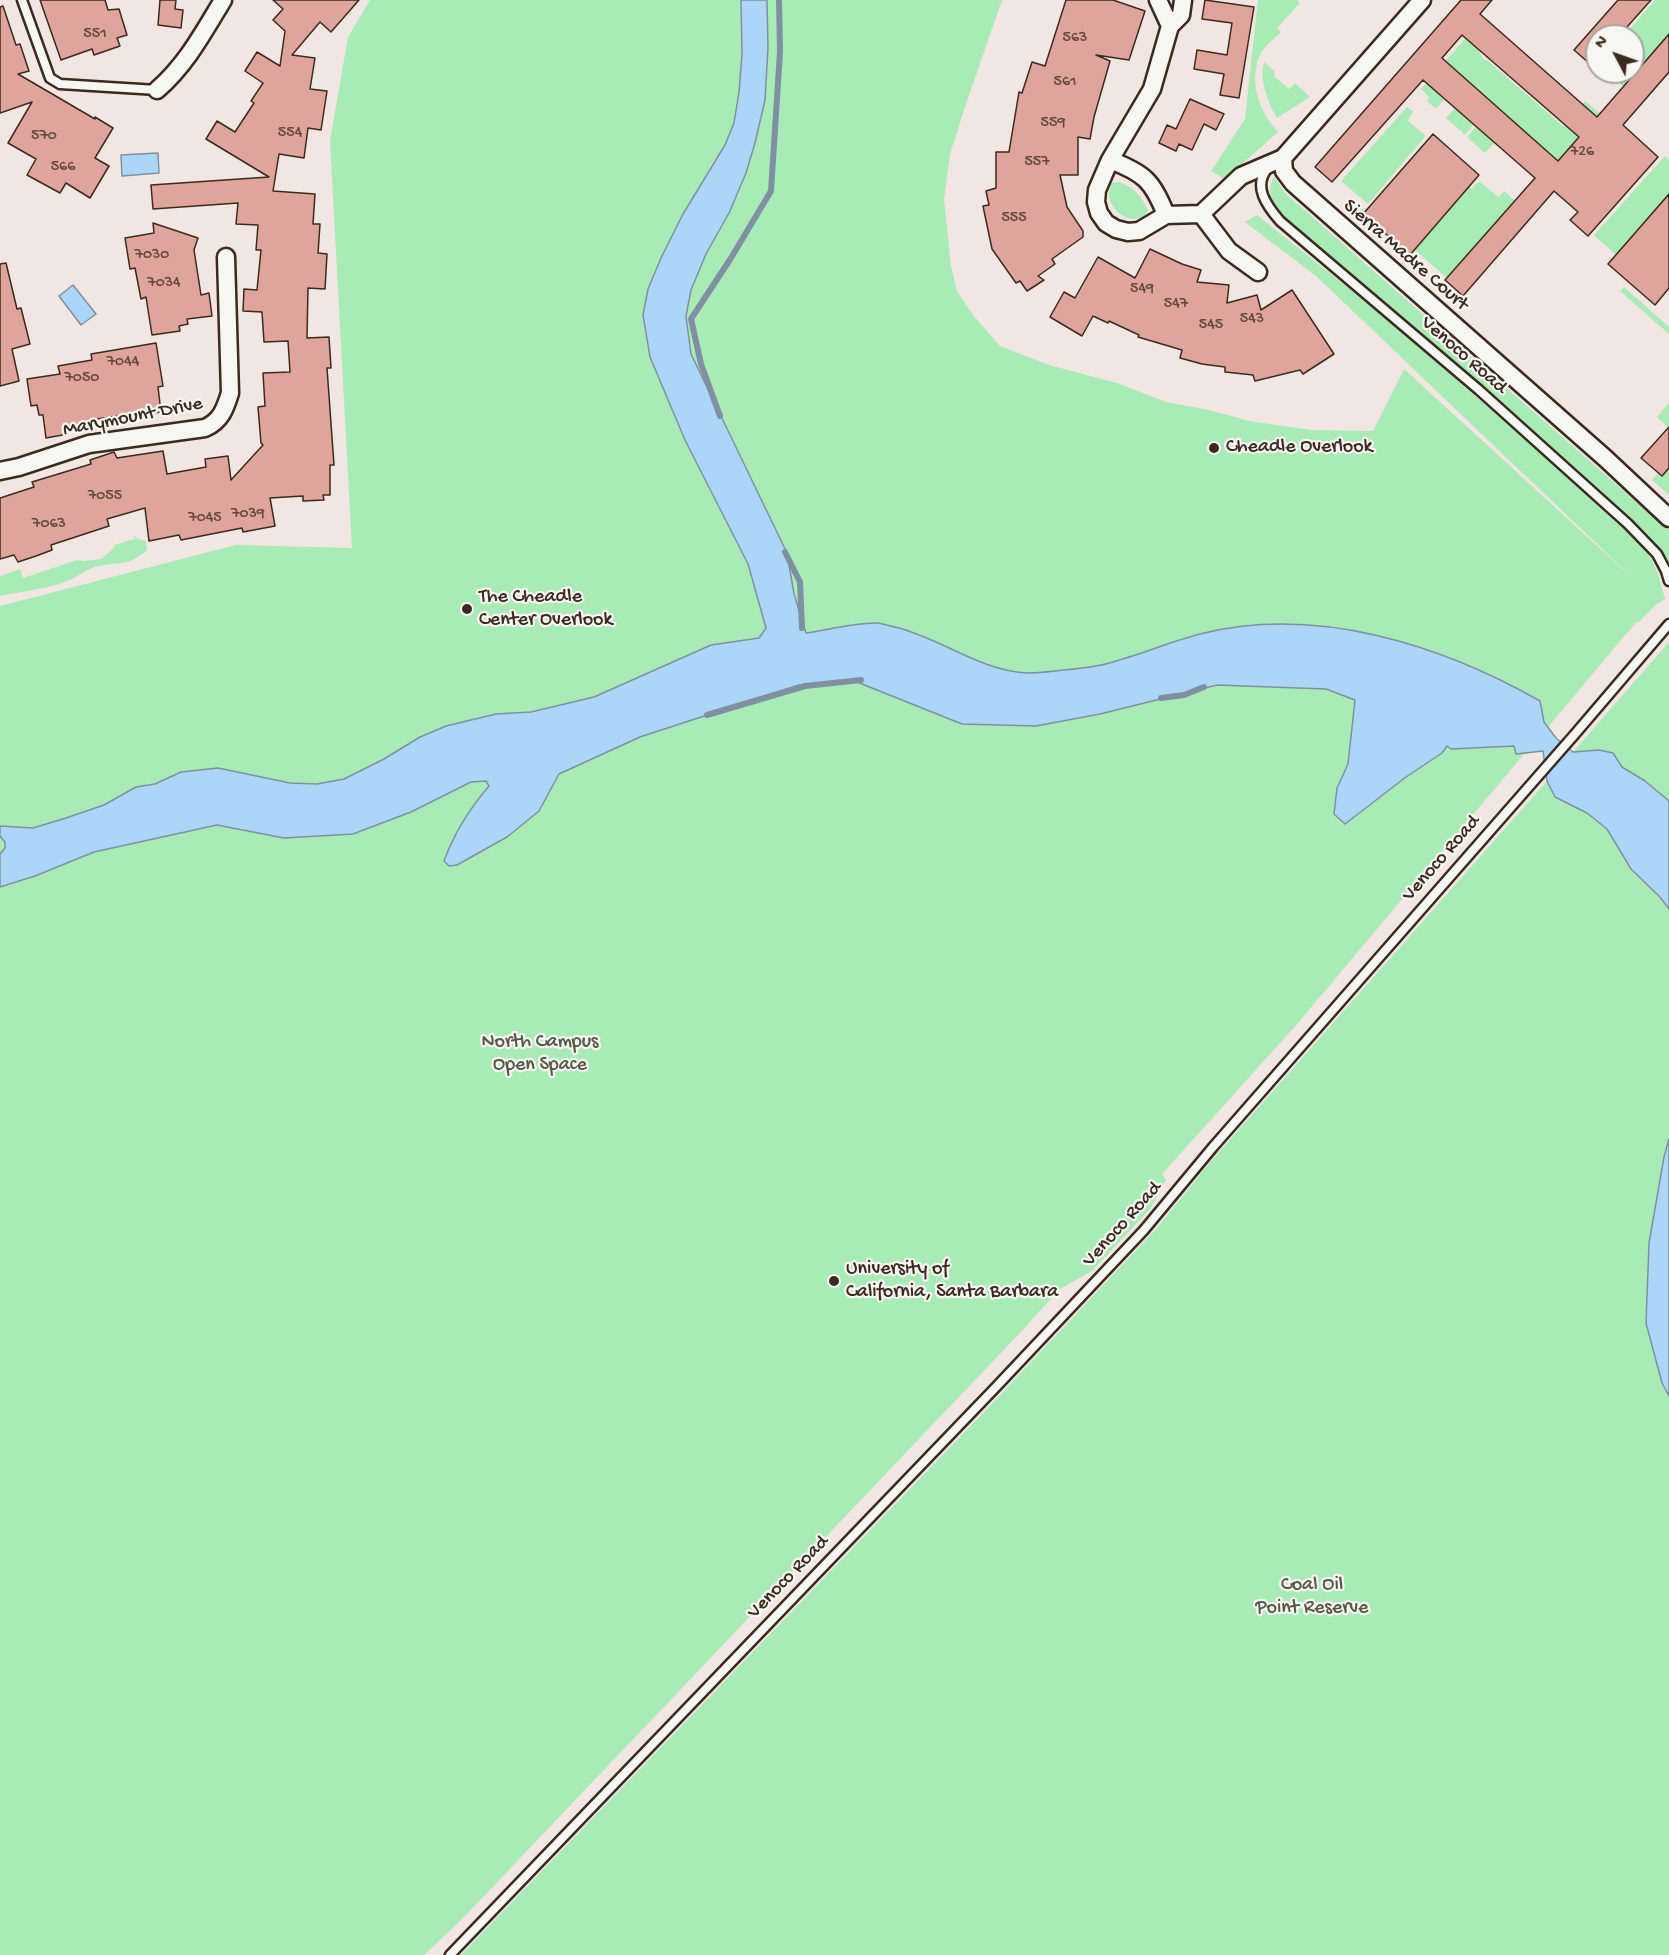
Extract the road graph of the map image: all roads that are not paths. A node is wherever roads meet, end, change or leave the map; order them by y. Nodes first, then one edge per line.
1 (22, 0) edge
2 (223, 0) edge
3 (1158, 0) edge
4 (1183, 0) edge
5 (1422, 0) edge
6 (1170, 26) junction
7 (157, 90) joint
8 (1283, 158) junction
9 (1110, 160) junction
10 (1201, 214) junction
11 (1166, 215) junction
12 (226, 257) dead end
13 (1258, 272) dead end
14 (0, 471) edge
15 (1669, 518) edge
16 (1669, 581) edge
17 (1669, 624) edge
18 (450, 1955) edge

1 - 7 lane
2 - 7 street
3 - 6 street
4 - 6 street
5 - 8 street
6 - 9 street
8 - 10 street
8 - 15 street, Sierra Madre Court
8 - 16 lane, Venoco Road
9 - 11 street
9 - 11 street
10 - 11 street
10 - 13 street
12 - 14 street, Marymount Drive
17 - 18 lane, Venoco Road

